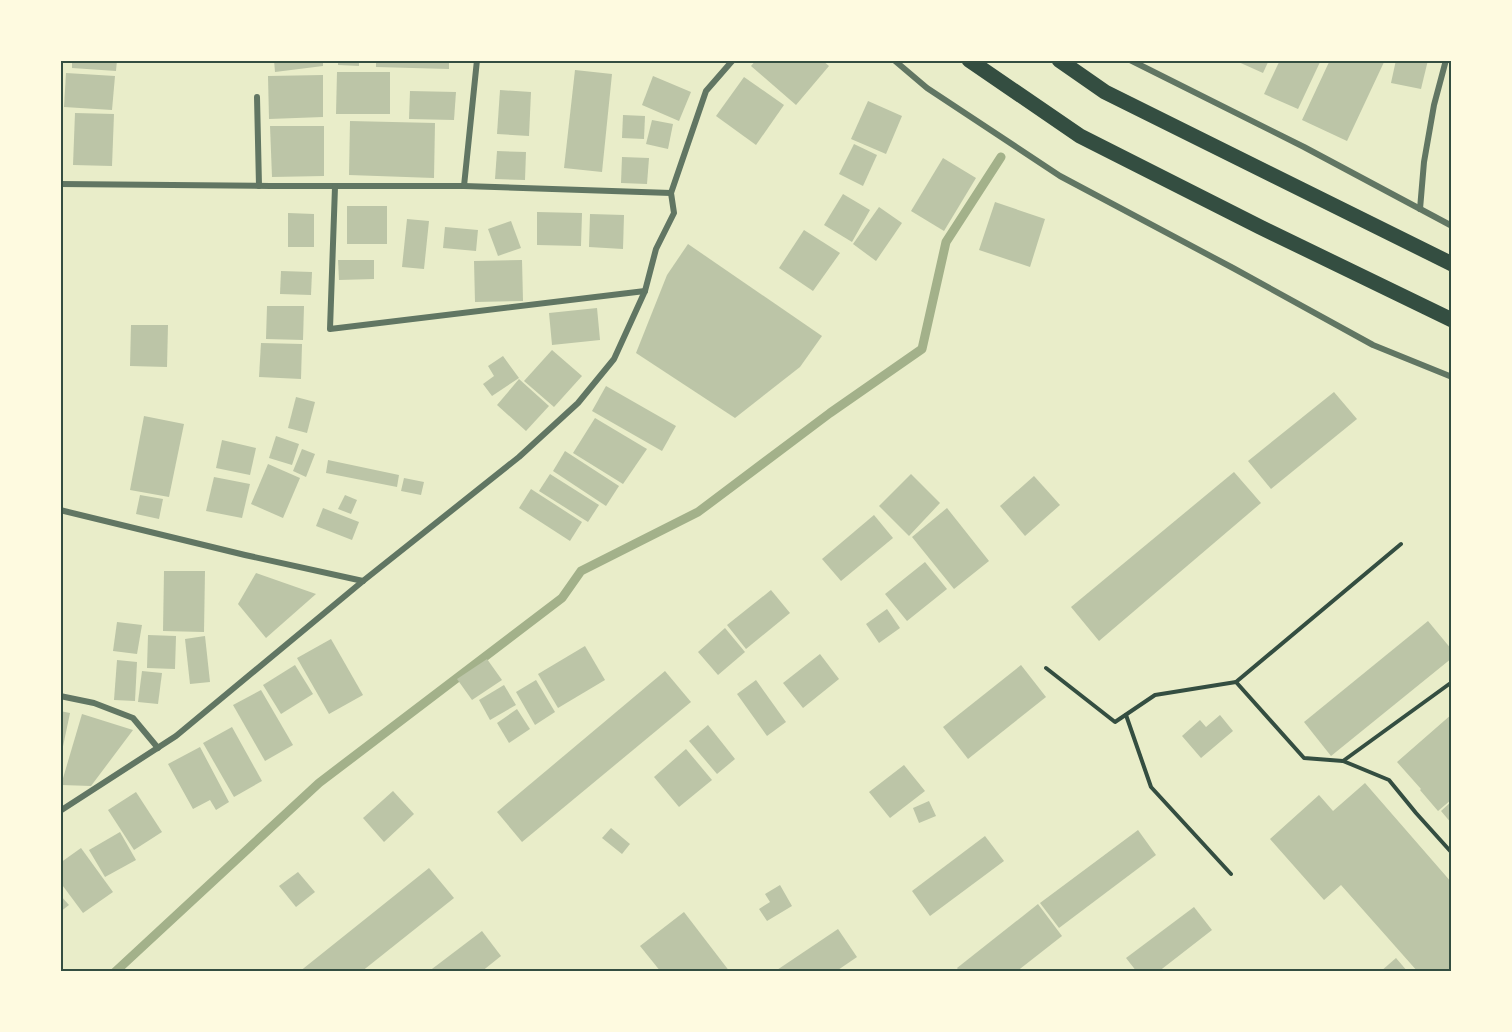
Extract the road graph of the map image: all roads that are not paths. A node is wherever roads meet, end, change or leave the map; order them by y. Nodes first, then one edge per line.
1 (477, 60) edge
2 (733, 60) edge
3 (894, 60) edge
4 (969, 60) edge
5 (1059, 60) edge
6 (1130, 60) edge
7 (1446, 60) edge
8 (257, 97) dead end
9 (60, 184) edge
10 (259, 186) junction
11 (464, 186) junction
12 (335, 187) junction
13 (671, 193) junction
14 (1420, 209) junction
15 (1452, 226) edge
16 (1452, 264) edge
17 (645, 291) junction
18 (1452, 320) edge
19 (1452, 377) edge
20 (60, 510) edge
21 (363, 581) junction
22 (60, 696) edge
23 (158, 748) junction
24 (60, 811) edge

1 - 11 street
2 - 13 street
3 - 19 street
4 - 18 main road
5 - 16 main road
6 - 14 street
7 - 14 street
8 - 10 street
9 - 10 street
10 - 12 street
11 - 12 street
11 - 13 street
12 - 17 street
13 - 17 street
14 - 15 street
17 - 21 street
20 - 21 street
21 - 23 street
22 - 23 street
23 - 24 street

